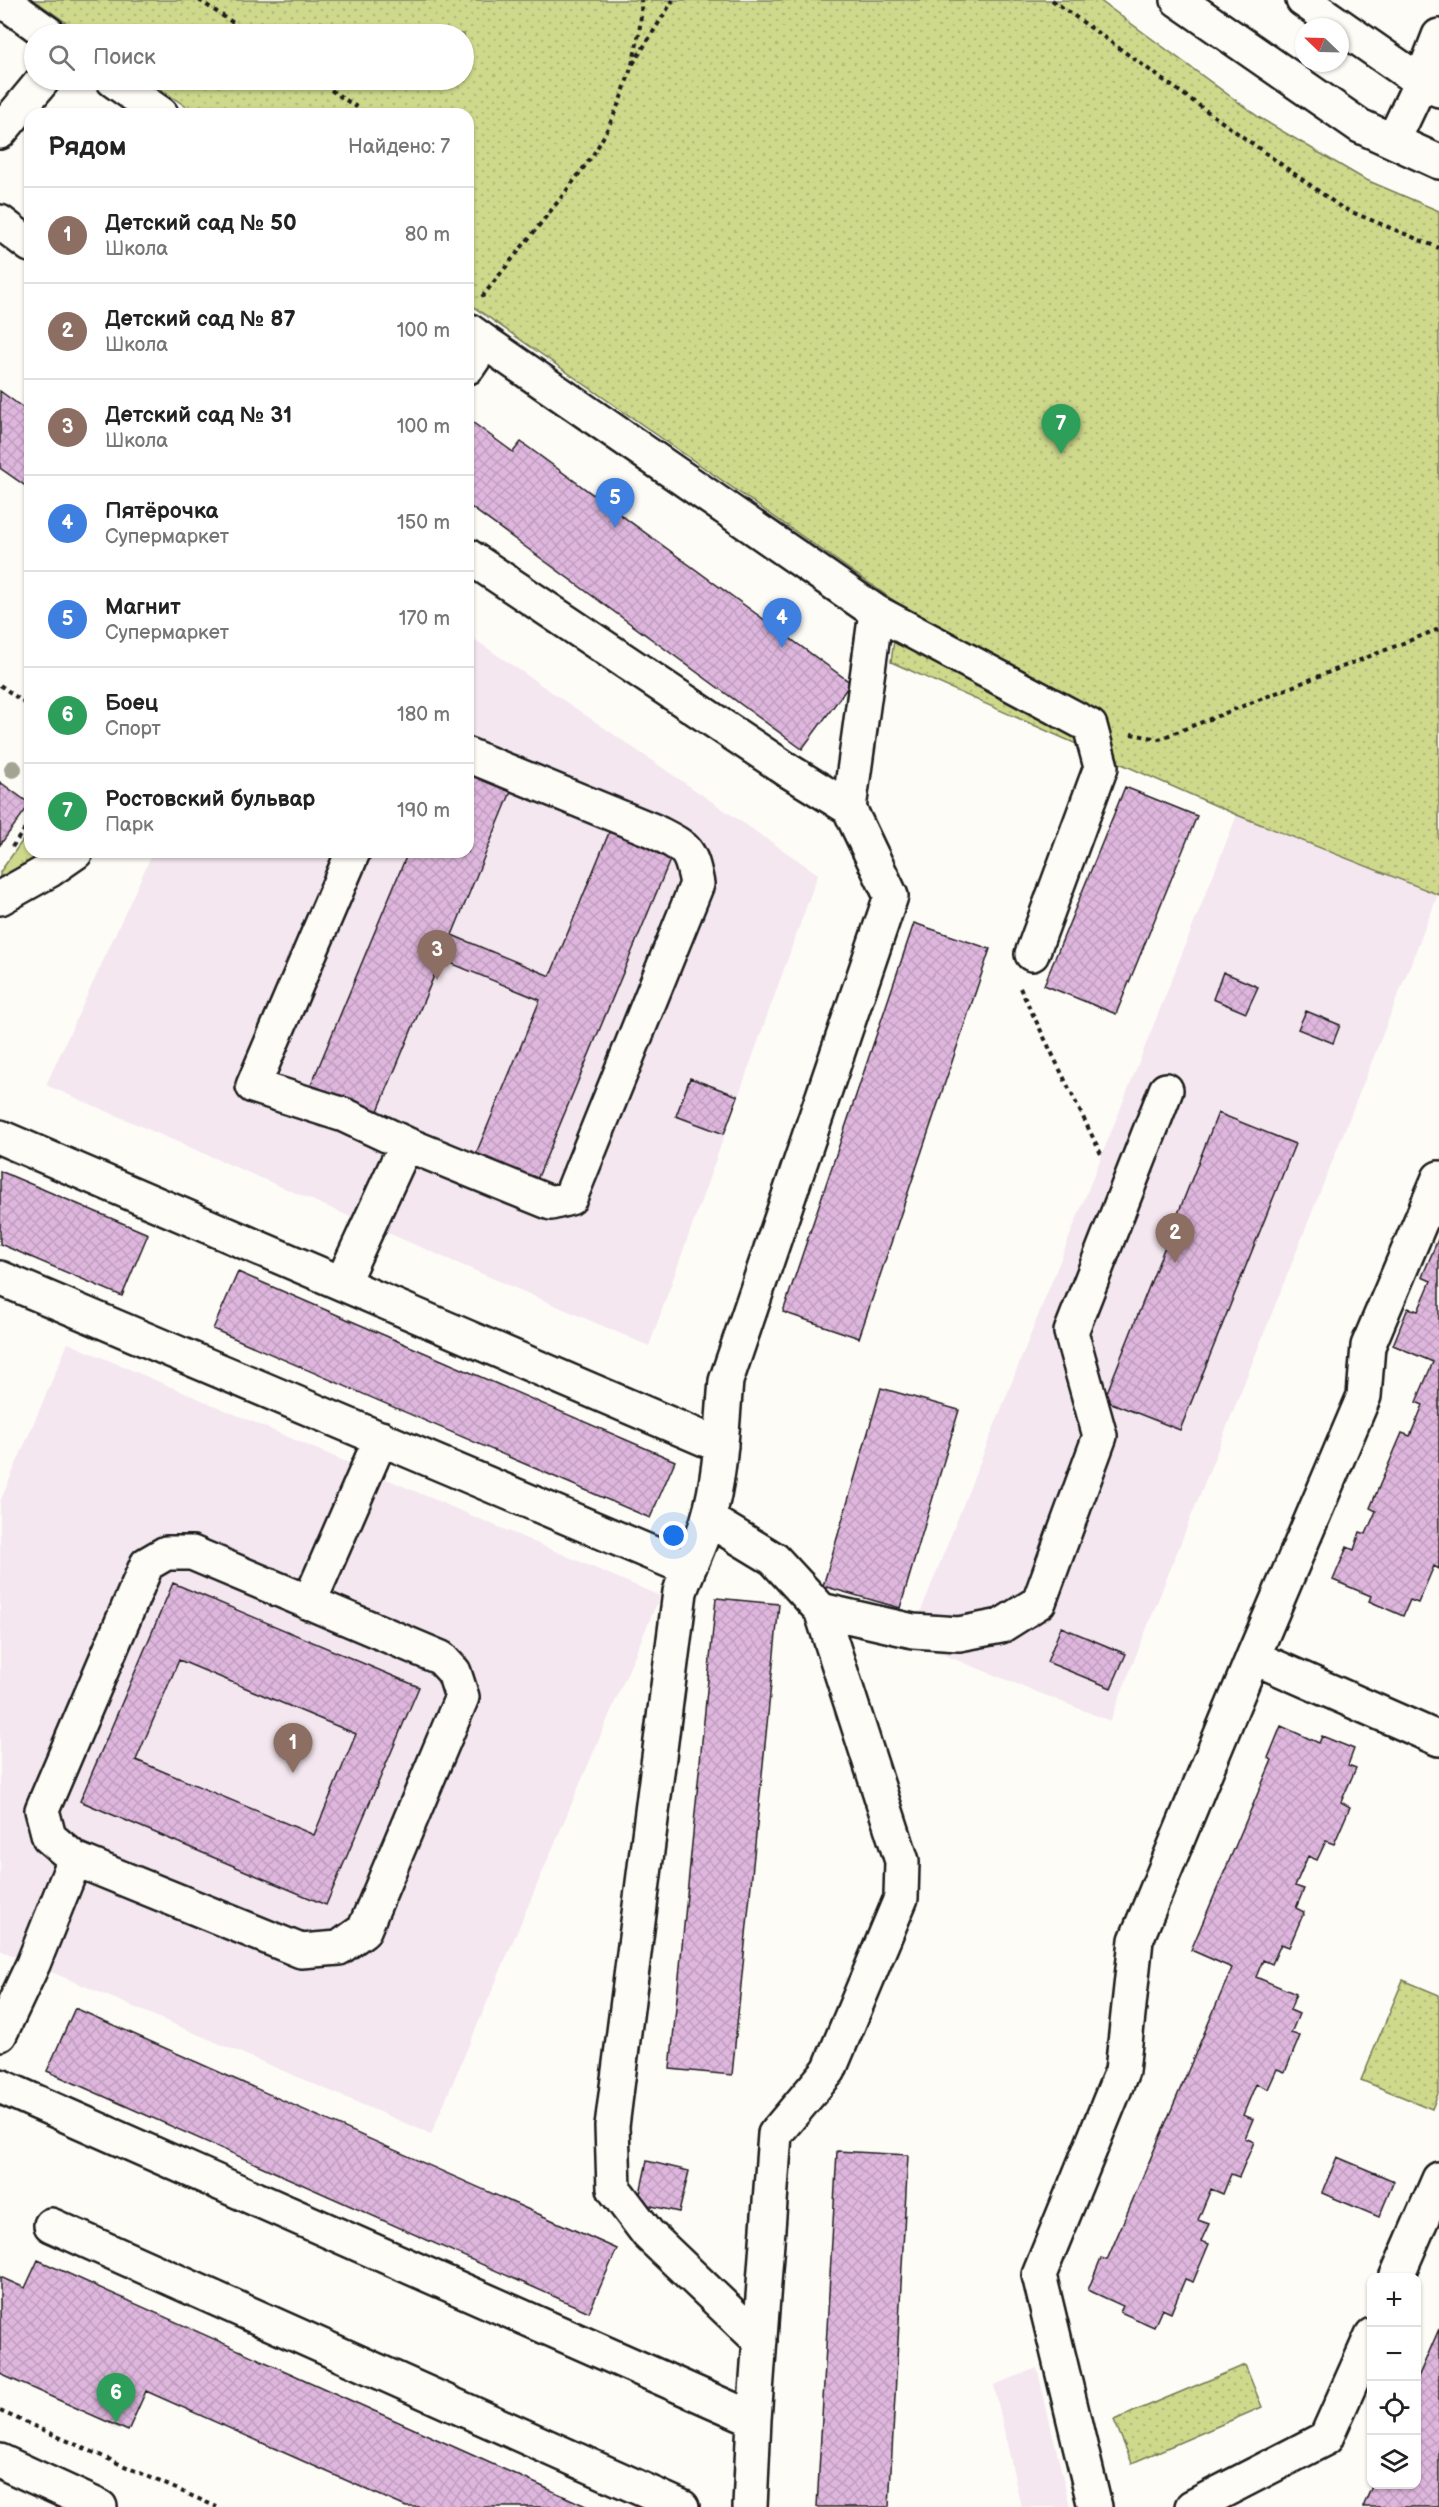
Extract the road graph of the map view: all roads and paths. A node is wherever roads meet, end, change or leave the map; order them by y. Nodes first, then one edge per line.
1 (2, 0) edge
2 (199, 0) edge
3 (641, 0) edge
4 (673, 0) edge
5 (1052, 0) edge
6 (1178, 0) edge
7 (1303, 0) edge
8 (35, 24) edge
9 (235, 24) edge
10 (1439, 36) edge
11 (631, 68) junction
12 (1430, 86) edge
13 (35, 90) edge
14 (127, 90) edge
15 (331, 90) edge
16 (153, 108) edge
17 (358, 108) edge
18 (0, 132) edge
19 (1393, 141) junction
20 (1439, 162) edge
21 (0, 222) edge
22 (24, 240) edge
23 (1439, 248) edge
24 (474, 336) edge
25 (474, 560) edge
26 (876, 612) junction
27 (1439, 629) edge
28 (0, 685) edge
29 (24, 702) edge
30 (1090, 726) junction
31 (474, 757) edge
32 (849, 808) junction
33 (67, 858) edge
34 (350, 858) edge
35 (0, 898) edge
36 (1032, 954) joint
37 (1166, 1090) dead end
38 (0, 1137) edge
39 (406, 1144) junction
40 (1439, 1178) edge
41 (1124, 1199) junction
42 (0, 1278) edge
43 (342, 1283) junction
44 (381, 1438) junction
45 (721, 1446) junction
46 (708, 1519) junction
47 (687, 1568) junction
48 (309, 1603) junction
49 (821, 1610) junction
50 (1253, 1657) junction
51 (1439, 1739) edge
52 (75, 1859) junction
53 (0, 2034) edge
54 (0, 2086) edge
55 (1439, 2179) edge
56 (51, 2225) dead end
57 (1398, 2273) edge
58 (760, 2341) junction
59 (1367, 2344) edge
60 (0, 2411) edge
61 (754, 2419) junction
62 (0, 2461) edge
63 (100, 2507) edge
64 (217, 2507) edge
65 (682, 2507) edge
66 (750, 2507) edge
67 (1095, 2507) edge
68 (1192, 2507) edge

1 - 8 street
2 - 9 path
3 - 11 path
4 - 11 path
5 - 23 path
6 - 19 street
7 - 12 street
10 - 12 street
11 - 24 path
12 - 19 street
13 - 18 street
14 - 16 street
15 - 17 path
19 - 20 street
21 - 22 street
24 - 26 street
25 - 32 street
26 - 30 street
26 - 32 street
27 - 30 path
28 - 29 path
30 - 36 street
31 - 39 street
32 - 45 street
33 - 35 street
34 - 39 street
36 - 41 path
37 - 41 street
38 - 43 street
39 - 43 street
40 - 50 street
41 - 49 street
42 - 44 street
43 - 45 street
44 - 47 street
44 - 48 street
45 - 46 street
46 - 47 street
46 - 49 street
47 - 58 street
48 - 52 street
48 - 52 street
49 - 58 street
50 - 51 street
50 - 67 street
52 - 53 street
54 - 61 street
55 - 57 street
56 - 65 street
58 - 61 street
59 - 68 street
60 - 64 path
61 - 66 street
62 - 63 street

